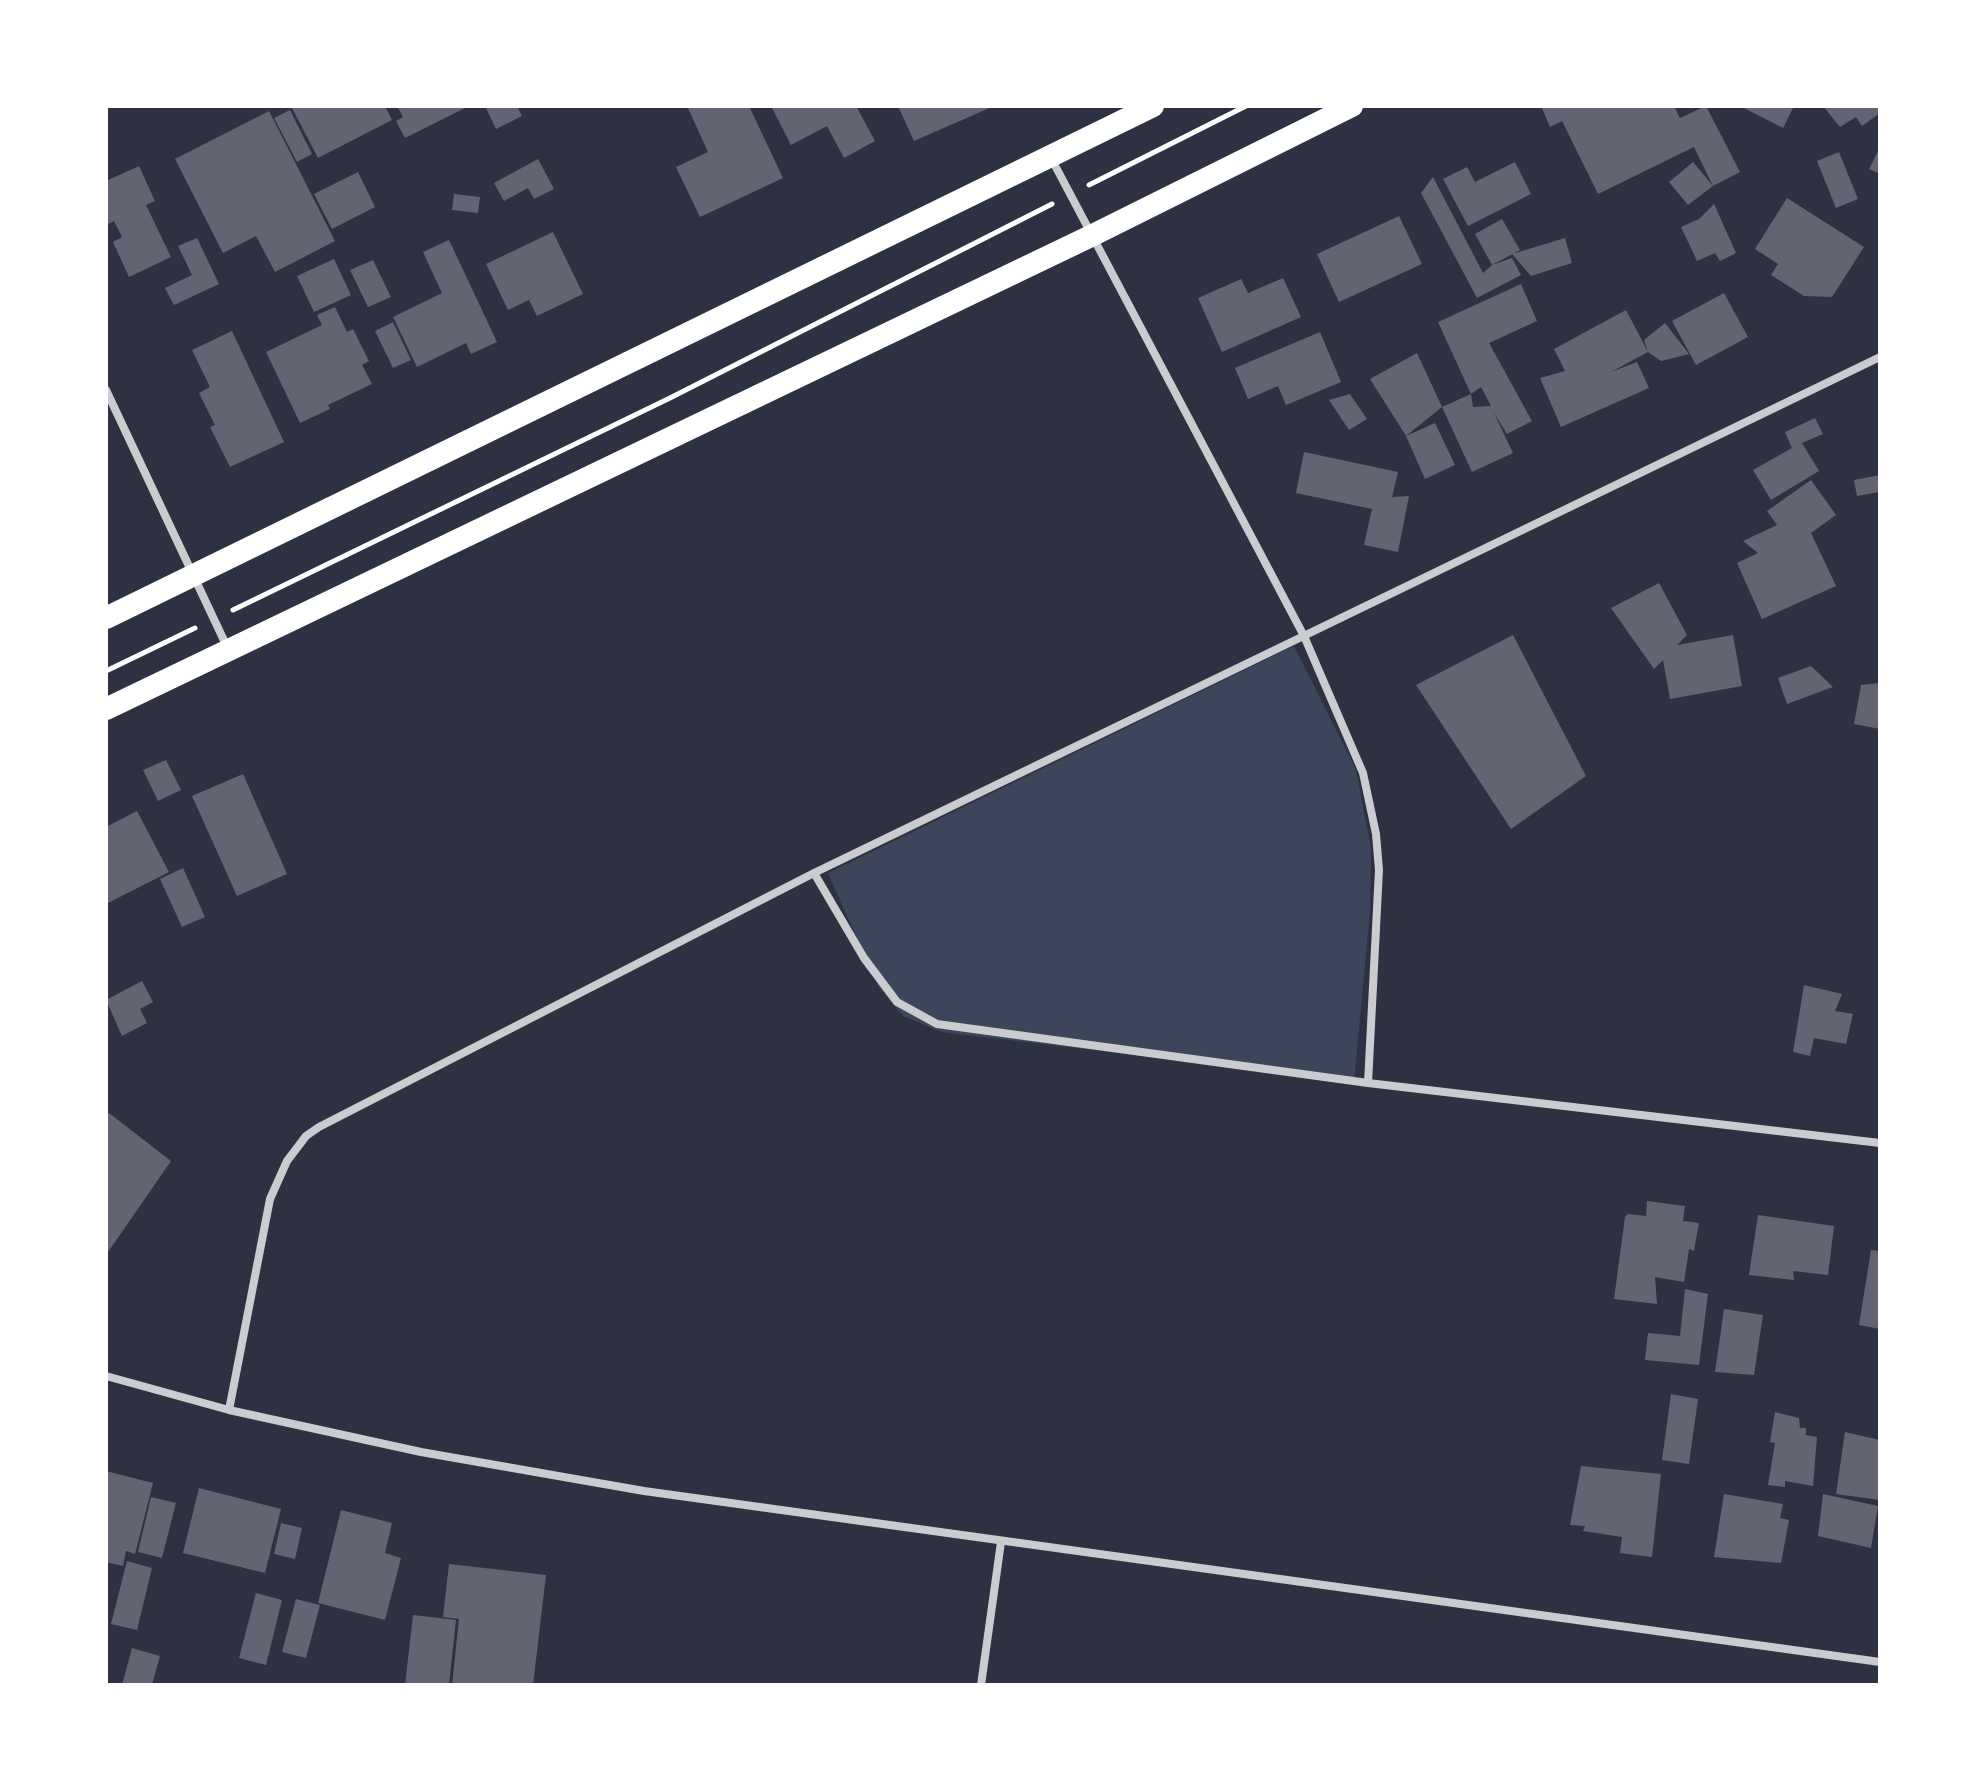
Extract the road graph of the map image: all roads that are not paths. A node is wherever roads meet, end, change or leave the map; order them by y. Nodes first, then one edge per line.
1 (1153, 106) edge
2 (1352, 106) edge
3 (1049, 156) junction
4 (1093, 235) junction
5 (1880, 357) edge
6 (106, 390) edge
7 (191, 576) junction
8 (106, 618) edge
9 (1304, 636) junction
10 (228, 649) junction
11 (106, 709) edge
12 (814, 873) junction
13 (1368, 1083) junction
14 (1880, 1143) edge
15 (106, 1376) edge
16 (229, 1410) junction
17 (1001, 1542) junction
18 (1880, 1662) edge
19 (981, 1685) edge

1 - 3 highway
2 - 4 highway
3 - 4 street
3 - 7 highway
4 - 9 street
4 - 10 highway
5 - 9 street
6 - 7 street
7 - 8 highway
7 - 10 street
9 - 12 street
9 - 13 street
10 - 11 highway
12 - 13 street
12 - 16 street
13 - 14 street
15 - 16 street
16 - 17 street
17 - 18 street
17 - 19 street

